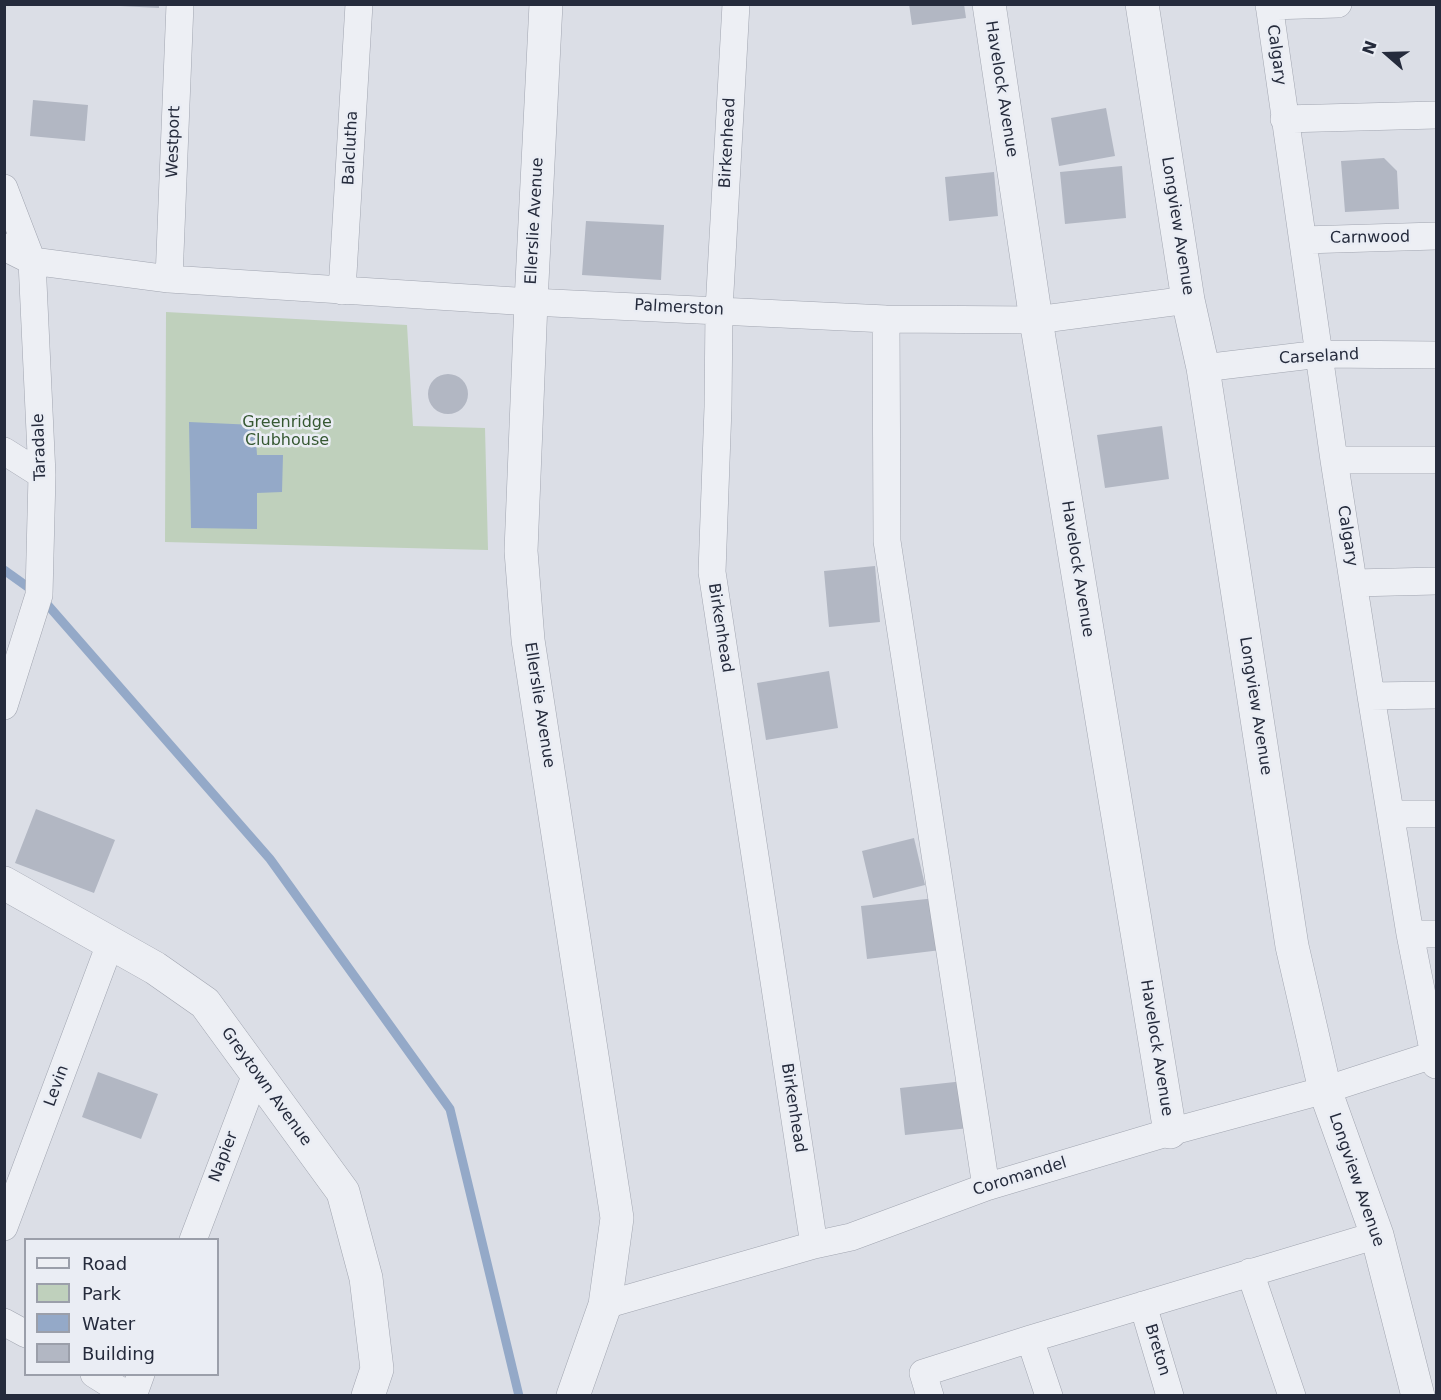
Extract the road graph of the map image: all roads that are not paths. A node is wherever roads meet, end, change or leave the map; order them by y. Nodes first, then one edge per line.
1 (180, 4) edge
2 (359, 4) edge
3 (546, 4) edge
4 (736, 4) edge
5 (988, 4) edge
6 (1142, 4) edge
7 (1338, 4) edge
8 (1269, 5) edge
9 (1437, 115) edge
10 (1284, 119) junction
11 (4, 188) edge
12 (1437, 236) edge
13 (1302, 240) junction
14 (4, 248) edge
15 (32, 261) junction
16 (169, 279) junction
17 (342, 291) junction
18 (1188, 300) junction
19 (531, 302) junction
20 (719, 310) junction
21 (886, 319) junction
22 (1036, 320) junction
23 (1320, 354) junction
24 (1437, 355) edge
25 (1203, 368) junction
26 (4, 451) edge
27 (1334, 460) junction
28 (1437, 460) edge
29 (42, 475) junction
30 (1437, 581) edge
31 (1354, 583) junction
32 (1437, 695) edge
33 (1371, 696) junction
34 (4, 706) edge
35 (1392, 814) junction
36 (1437, 814) edge
37 (4, 883) edge
38 (1423, 934) edge
39 (110, 944) junction
40 (1435, 1058) edge
41 (256, 1074) junction
42 (1325, 1090) junction
43 (1170, 1132) junction
44 (986, 1187) junction
45 (4, 1227) edge
46 (1377, 1235) junction
47 (193, 1238) edge
48 (814, 1245) junction
49 (1250, 1272) junction
50 (605, 1305) junction
51 (1143, 1305) junction
52 (4, 1322) edge
53 (24, 1333) edge
54 (1030, 1339) junction
55 (98, 1376) edge
56 (140, 1376) edge
57 (927, 1384) edge
58 (131, 1395) edge
59 (368, 1395) edge
60 (573, 1395) edge
61 (1049, 1395) edge
62 (1170, 1395) edge
63 (1292, 1395) edge
64 (1418, 1395) edge

1 - 16 street, Westport
2 - 17 street, Balclutha
3 - 19 street, Ellerslie Avenue
4 - 20 street, Birkenhead
5 - 22 street, Havelock Avenue
6 - 18 street, Longview Avenue
7 - 8 street
8 - 10 street, Calgary
9 - 10 street
10 - 13 street, Calgary
11 - 15 street, Taradale
12 - 13 street, Carnwood
13 - 23 street, Calgary
14 - 15 street, Palmerston
15 - 16 street, Palmerston
15 - 29 street, Taradale
16 - 17 street, Palmerston
17 - 19 street, Palmerston
18 - 22 street, Palmerston
18 - 25 street, Longview Avenue
19 - 20 street, Palmerston
19 - 50 street, Ellerslie Avenue
20 - 21 street, Palmerston
20 - 48 street, Birkenhead
21 - 22 street, Palmerston
21 - 44 street
22 - 43 street, Havelock Avenue
23 - 24 street, Carseland
23 - 25 street, Carseland
23 - 27 street, Calgary
25 - 42 street, Longview Avenue
26 - 29 street
27 - 28 street
27 - 31 street, Calgary
29 - 34 street, Taradale
30 - 31 street
31 - 33 street, Calgary
32 - 33 street
33 - 35 street, Calgary
35 - 36 street
35 - 38 street, Calgary
37 - 39 street, Greytown Avenue
38 - 40 street, Calgary
39 - 41 street, Greytown Avenue
39 - 45 street, Levin
40 - 42 street, Coromandel
41 - 47 street, Napier
41 - 59 street, Greytown Avenue
42 - 43 street, Coromandel
42 - 46 street, Longview Avenue
43 - 44 street, Coromandel
44 - 48 street, Coromandel
46 - 49 street
46 - 64 street, Longview Avenue
48 - 50 street, Coromandel
49 - 51 street
49 - 63 street
50 - 60 street, Ellerslie Avenue
51 - 54 street
51 - 62 street, Breton
52 - 53 street
54 - 57 street
54 - 61 street
55 - 58 street
56 - 58 street

